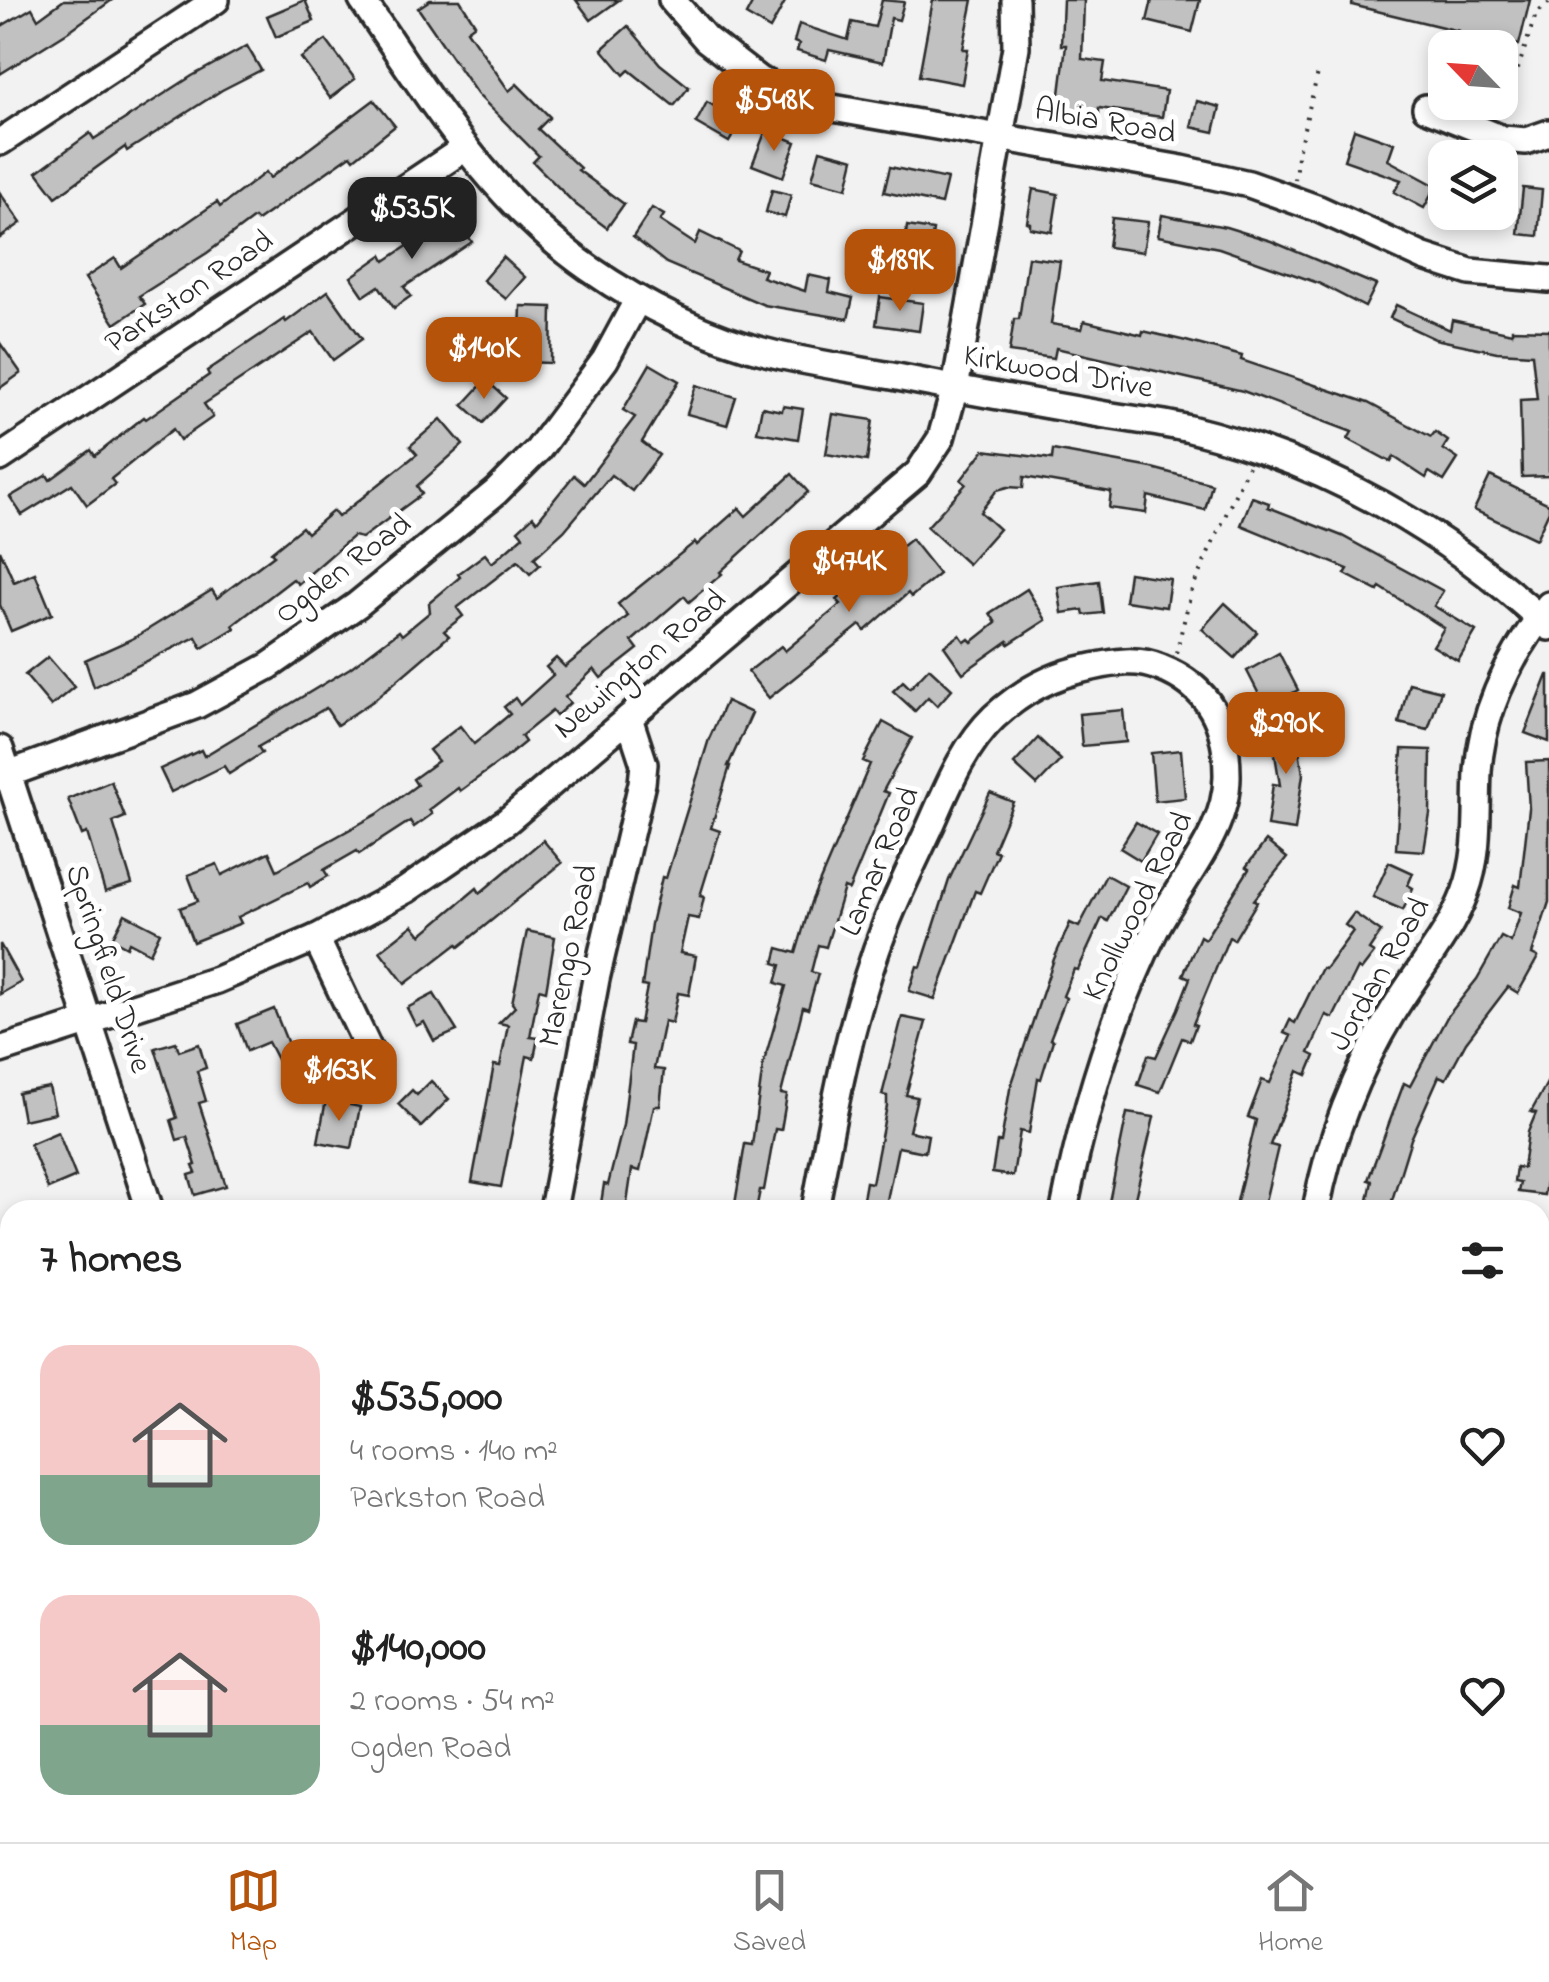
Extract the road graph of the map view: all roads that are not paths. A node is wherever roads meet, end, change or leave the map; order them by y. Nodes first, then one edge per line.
1 (216, 0) edge
2 (362, 0) edge
3 (672, 0) edge
4 (1015, 0) edge
5 (1426, 108) dead end
6 (1549, 133) edge
7 (999, 139) junction
8 (0, 142) edge
9 (466, 148) junction
10 (1549, 279) edge
11 (638, 300) junction
12 (955, 388) junction
13 (0, 458) edge
14 (1546, 617) edge
15 (1160, 668) joint
16 (629, 718) junction
17 (0, 748) edge
18 (5, 775) edge
19 (316, 938) junction
20 (90, 1023) junction
21 (0, 1050) edge
22 (372, 1056) dead end
23 (147, 1200) edge
24 (555, 1200) edge
25 (817, 1200) edge
26 (1066, 1200) edge
27 (1318, 1200) edge

1 - 8 street
2 - 9 street, Kirkwood Drive
3 - 7 street, Albia Road
4 - 7 street, Newington Road
5 - 6 street
7 - 10 street, Albia Road
7 - 12 street, Newington Road
9 - 11 street, Kirkwood Drive
9 - 13 street, Parkston Road
11 - 12 street, Kirkwood Drive
11 - 18 street, Ogden Road
12 - 14 street, Kirkwood Drive
12 - 16 street, Newington Road
14 - 27 street, Jordan Road
15 - 25 street, Lamar Road
15 - 26 street, Knollwood Road
16 - 19 street, Newington Road
16 - 24 street, Marengo Road
17 - 18 street, Springfield Drive
18 - 20 street, Springfield Drive
19 - 20 street, Newington Road
19 - 22 street
20 - 21 street, Newington Road
20 - 23 street, Springfield Drive

